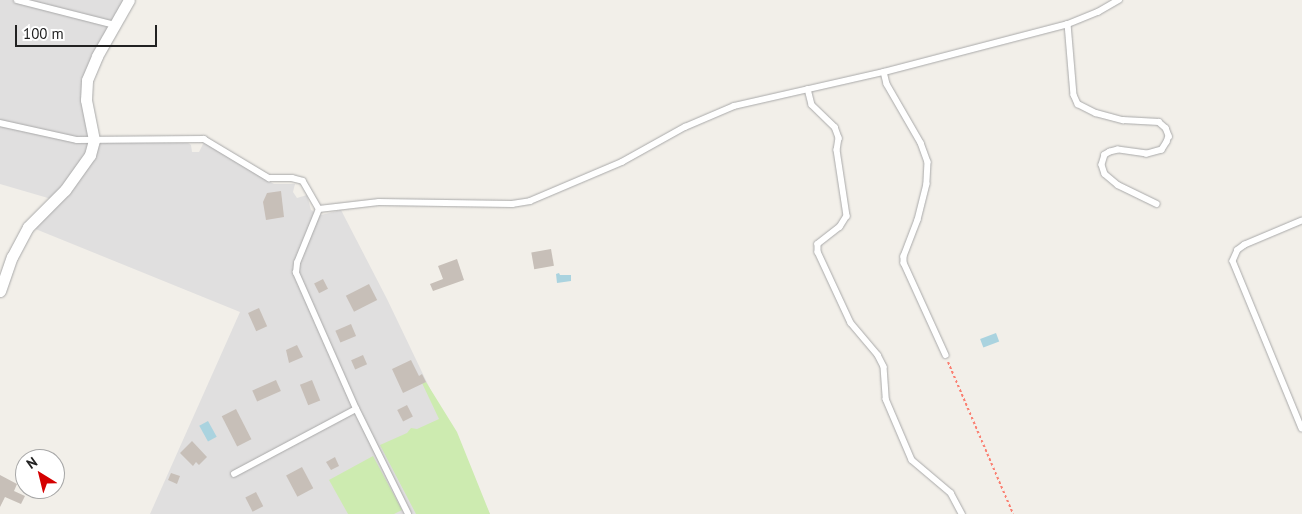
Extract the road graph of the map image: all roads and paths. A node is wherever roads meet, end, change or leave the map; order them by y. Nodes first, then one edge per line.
1 (17, 0) edge
2 (129, 0) edge
3 (1119, 0) edge
4 (1068, 24) junction
5 (115, 25) junction
6 (884, 72) junction
7 (808, 90) junction
8 (0, 122) edge
9 (94, 140) junction
10 (1157, 204) dead end
11 (319, 209) junction
12 (1302, 221) edge
13 (0, 291) edge
14 (946, 355) joint
15 (356, 409) junction
16 (1302, 428) edge
17 (234, 474) dead end
18 (407, 514) edge
19 (962, 514) edge
20 (1013, 514) edge

1 - 5 lane
2 - 5 street
3 - 4 lane
4 - 6 lane
4 - 10 lane
5 - 9 street
6 - 7 lane
6 - 14 lane
7 - 11 lane
7 - 19 lane
8 - 9 lane
9 - 11 lane
9 - 13 street
11 - 15 lane
12 - 16 lane
14 - 20 path
15 - 17 lane
15 - 18 lane

